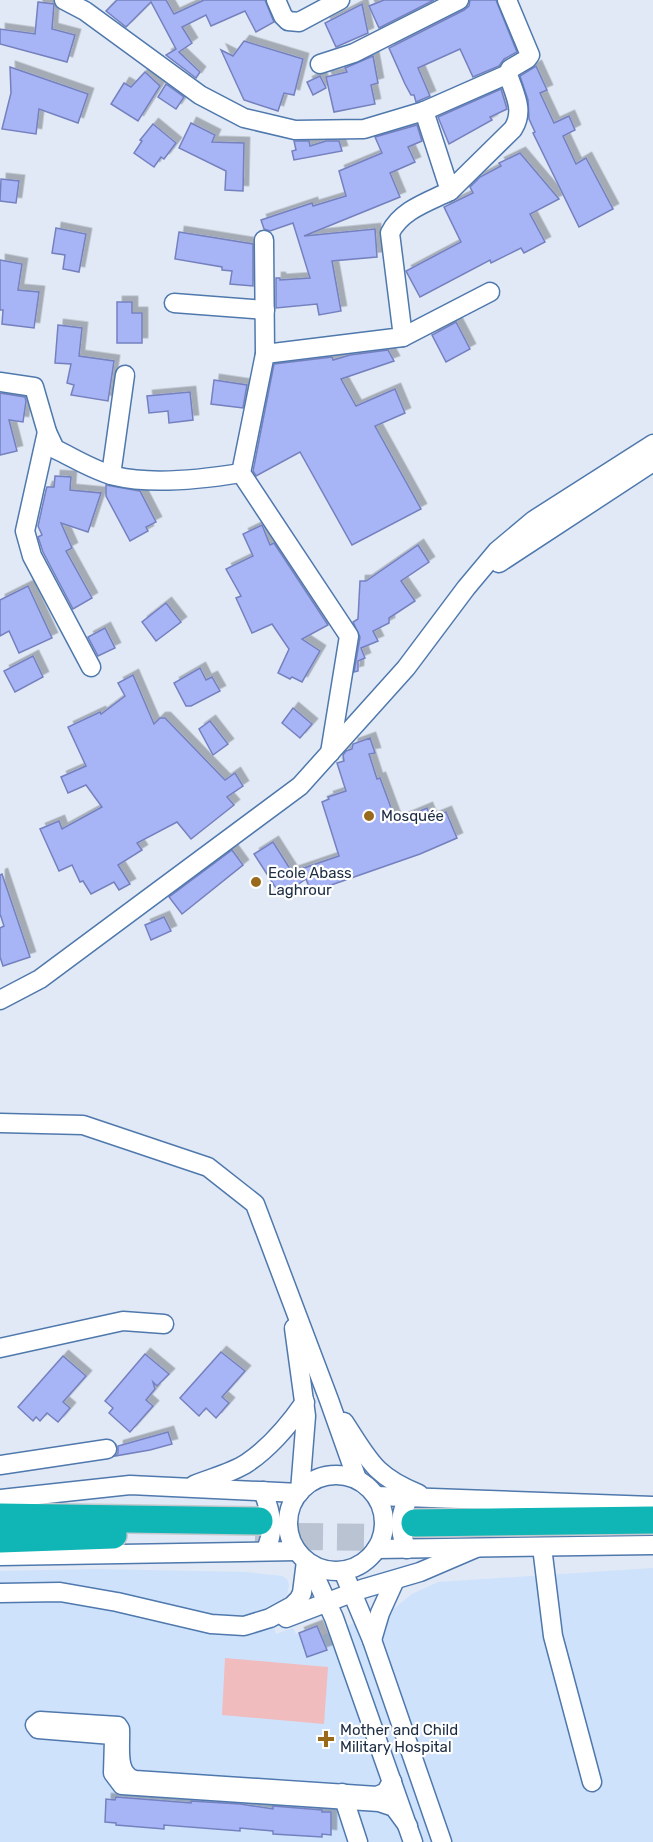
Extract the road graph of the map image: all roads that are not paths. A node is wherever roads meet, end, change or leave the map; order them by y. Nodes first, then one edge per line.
1 (64, 0) edge
2 (276, 0) edge
3 (340, 0) edge
4 (459, 0) edge
5 (507, 0) edge
6 (320, 64) dead end
7 (508, 74) junction
8 (424, 111) junction
9 (450, 191) junction
10 (264, 240) dead end
11 (490, 292) dead end
12 (174, 303) dead end
13 (265, 310) junction
14 (403, 337) junction
15 (265, 354) junction
16 (125, 375) dead end
17 (0, 382) edge
18 (47, 432) junction
19 (653, 444) edge
20 (653, 462) edge
21 (241, 473) junction
22 (111, 475) junction
23 (466, 588) junction
24 (91, 667) dead end
25 (330, 753) junction
26 (0, 1000) edge
27 (0, 1123) edge
28 (289, 1293) junction
29 (164, 1324) dead end
30 (0, 1348) edge
31 (329, 1400) junction
32 (305, 1402) junction
33 (107, 1449) dead end
34 (0, 1465) edge
35 (357, 1479) junction
36 (186, 1488) junction
37 (263, 1491) junction
38 (299, 1492) junction
39 (376, 1496) junction
40 (418, 1496) junction
41 (0, 1498) edge
42 (653, 1506) edge
43 (0, 1517) edge
44 (653, 1520) edge
45 (260, 1536) junction
46 (413, 1536) junction
47 (653, 1536) edge
48 (0, 1539) edge
49 (653, 1545) edge
50 (542, 1547) junction
51 (476, 1548) junction
52 (376, 1549) junction
53 (0, 1556) edge
54 (304, 1558) junction
55 (343, 1571) junction
56 (395, 1580) junction
57 (0, 1593) edge
58 (352, 1593) junction
59 (326, 1602) junction
60 (211, 1623) junction
61 (372, 1640) junction
62 (392, 1781) junction
63 (592, 1782) dead end
64 (347, 1797) junction
65 (410, 1834) edge
66 (358, 1842) edge
67 (366, 1842) edge
68 (442, 1842) edge

1 - 8 street
2 - 3 street
4 - 6 street
5 - 7 street
7 - 8 street
7 - 9 street
8 - 9 street
9 - 14 street
10 - 13 street
11 - 14 street
12 - 13 street
13 - 15 street
14 - 15 street
15 - 21 street
16 - 22 street
17 - 18 street
18 - 22 street
18 - 24 street
19 - 23 street
20 - 23 street
21 - 22 street
21 - 25 street
23 - 25 street
25 - 26 street
27 - 28 street
28 - 31 street
28 - 32 street
29 - 30 street
31 - 35 street
31 - 40 street
32 - 36 street
32 - 38 street
33 - 34 street
35 - 38 street
35 - 39 street
36 - 37 street
36 - 41 street
37 - 38 street
37 - 45 street
38 - 54 street
39 - 40 street
39 - 52 street
40 - 42 street
40 - 46 street
43 - 45 highway
44 - 46 highway
45 - 48 highway
45 - 53 street
45 - 54 street
46 - 47 highway
46 - 51 street
46 - 52 street
49 - 50 street
50 - 51 street
50 - 63 street
51 - 56 street
52 - 55 street
54 - 55 street
54 - 59 street
54 - 60 street
55 - 58 street
56 - 58 street
56 - 61 street
57 - 60 street
58 - 59 street
58 - 61 street
59 - 60 street
59 - 62 street
61 - 68 street
62 - 64 street
62 - 65 street
64 - 64 street
64 - 65 street
64 - 66 street
64 - 67 street

